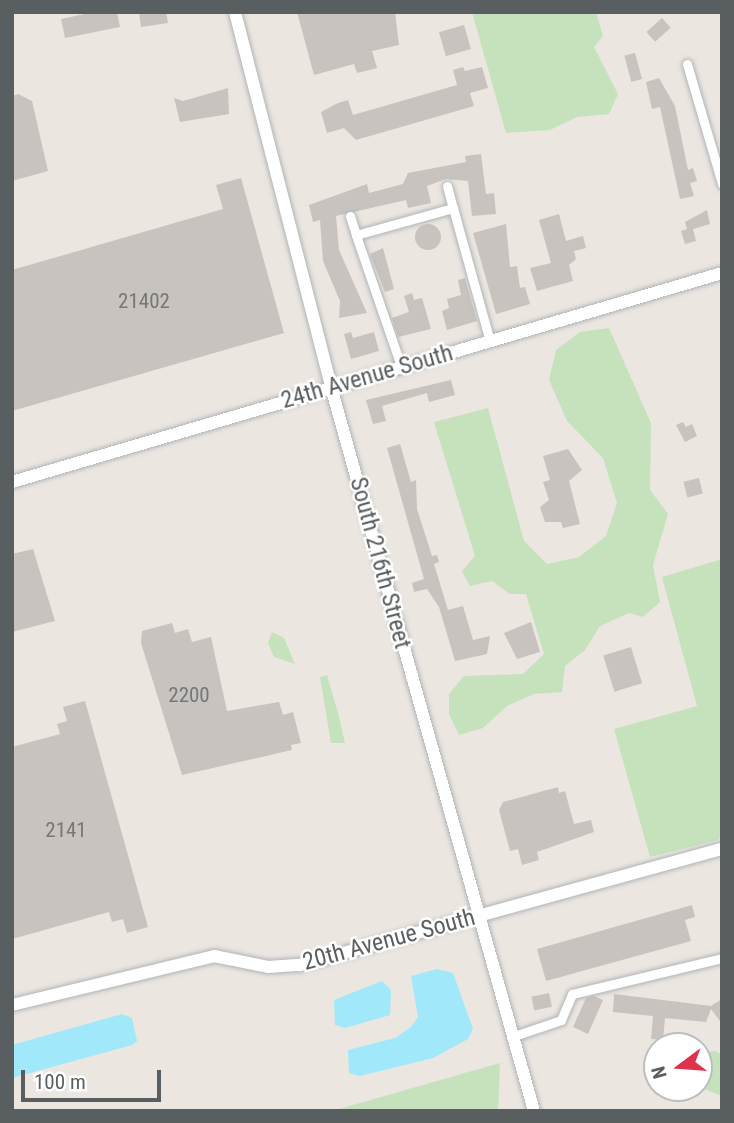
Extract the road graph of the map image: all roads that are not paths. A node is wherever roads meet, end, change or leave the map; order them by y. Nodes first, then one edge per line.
1 (235, 12) edge
2 (687, 64) dead end
3 (722, 184) edge
4 (447, 186) dead end
5 (453, 208) junction
6 (350, 216) dead end
7 (356, 235) junction
8 (722, 273) edge
9 (490, 341) junction
10 (401, 366) junction
11 (331, 387) junction
12 (12, 482) edge
13 (722, 849) edge
14 (478, 917) junction
15 (722, 958) edge
16 (12, 1005) edge
17 (511, 1037) junction
18 (534, 1111) edge

1 - 11 street, South 216th Street
2 - 3 street
4 - 5 street
5 - 7 street
5 - 9 street
6 - 7 street
7 - 10 street
8 - 9 street, 24th Avenue South
9 - 10 street, 24th Avenue South
10 - 11 street, 24th Avenue South
11 - 12 street, 24th Avenue South
11 - 14 street, South 216th Street
13 - 14 street, 20th Avenue South
14 - 16 street, 20th Avenue South
14 - 17 street, South 216th Street
15 - 17 street
17 - 18 street, South 216th Street

